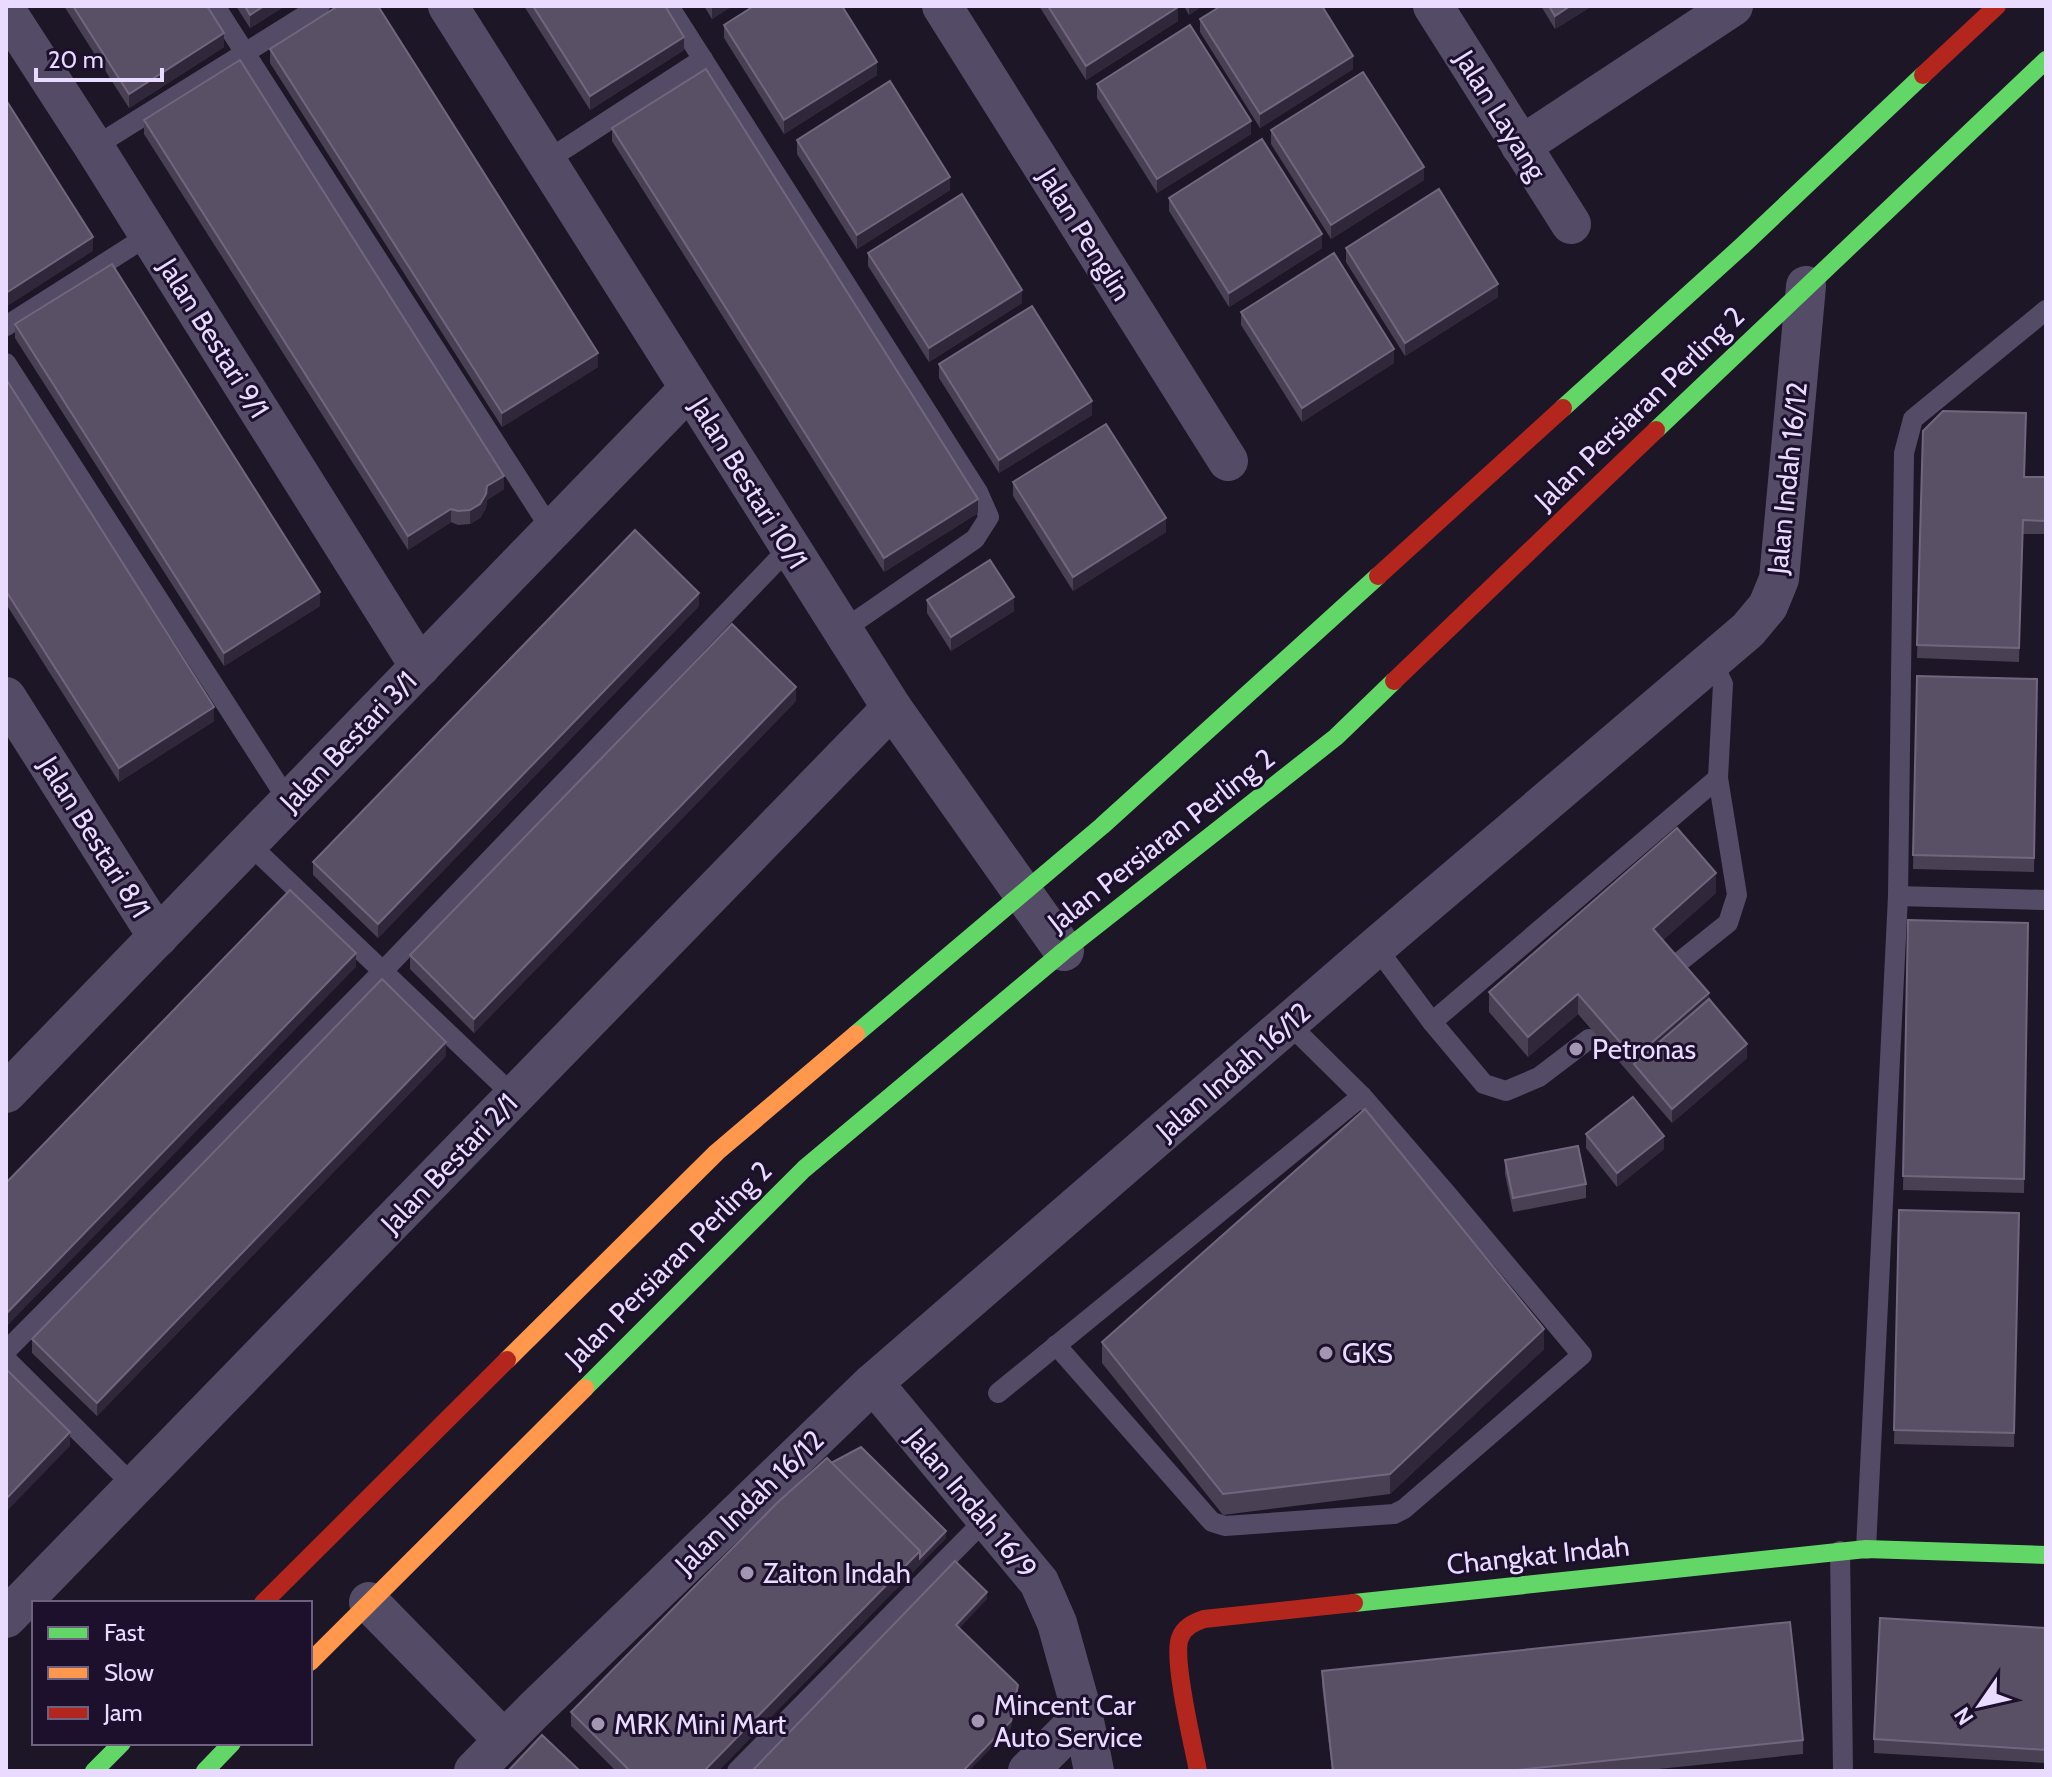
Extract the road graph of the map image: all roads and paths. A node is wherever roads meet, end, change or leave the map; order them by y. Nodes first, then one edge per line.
1 (215, 6) edge
2 (320, 6) edge
3 (448, 6) edge
4 (669, 6) edge
5 (942, 6) edge
6 (1433, 6) edge
7 (1997, 6) edge
8 (1718, 10) edge
9 (6, 11) edge
10 (246, 54) junction
11 (703, 59) junction
12 (2046, 60) edge
13 (1521, 146) junction
14 (94, 147) junction
15 (546, 161) junction
16 (1571, 224) dead end
17 (149, 235) junction
18 (1806, 286) junction
19 (2046, 310) edge
20 (6, 326) edge
21 (6, 363) edge
22 (689, 389) junction
23 (1228, 461) dead end
24 (552, 531) junction
25 (790, 547) junction
26 (843, 630) junction
27 (1711, 660) junction
28 (420, 667) junction
29 (6, 697) edge
30 (892, 708) junction
31 (1718, 778) junction
32 (289, 802) junction
33 (248, 843) junction
34 (1023, 891) junction
35 (1898, 896) junction
36 (2046, 900) edge
37 (158, 937) junction
38 (1376, 947) junction
39 (1064, 951) junction
40 (1678, 963) edge
41 (383, 971) junction
42 (1432, 1022) junction
43 (1288, 1023) junction
44 (1589, 1039) edge
45 (6, 1093) edge
46 (514, 1096) junction
47 (1362, 1096) junction
48 (1056, 1345) junction
49 (6, 1351) edge
50 (6, 1359) edge
51 (873, 1383) junction
52 (998, 1393) dead end
53 (134, 1486) junction
54 (986, 1519) junction
55 (1866, 1549) junction
56 (1840, 1551) junction
57 (2046, 1555) edge
58 (265, 1601) edge
59 (369, 1602) junction
60 (6, 1618) edge
61 (312, 1660) edge
62 (1083, 1716) junction
63 (504, 1740) junction
64 (120, 1745) edge
65 (230, 1745) edge
66 (94, 1771) edge
67 (205, 1771) edge
68 (474, 1771) edge
69 (737, 1771) edge
70 (1028, 1771) edge
71 (1094, 1771) edge
72 (1198, 1771) edge
73 (1843, 1771) edge

1 - 10 lane
2 - 10 lane
3 - 15 street, Jalan Bestari 10/1
4 - 11 lane
5 - 23 street, Jalan Penglin
6 - 13 street, Jalan Layang
7 - 34 main road, Jalan Persiaran Perling 2
8 - 13 street
9 - 14 street, Jalan Bestari 9/1
10 - 14 lane
10 - 24 lane
11 - 15 lane
11 - 26 lane
12 - 18 main road, Jalan Persiaran Perling 2
13 - 16 street, Jalan Layang
14 - 17 street, Jalan Bestari 9/1
15 - 22 street, Jalan Bestari 10/1
17 - 20 lane
17 - 28 street, Jalan Bestari 9/1
18 - 27 street, Jalan Indah 16/12
18 - 39 main road, Jalan Persiaran Perling 2
19 - 35 lane
21 - 32 lane
22 - 24 street, Jalan Bestari 3/1
22 - 25 street, Jalan Bestari 10/1
24 - 28 street, Jalan Bestari 3/1
25 - 26 street, Jalan Bestari 10/1
25 - 41 lane
26 - 30 street, Jalan Bestari 10/1
27 - 31 lane
27 - 38 street, Jalan Indah 16/12
28 - 32 street, Jalan Bestari 3/1
29 - 37 street, Jalan Bestari 8/1
30 - 34 street, Jalan Bestari 10/1
30 - 46 street, Jalan Bestari 2/1
31 - 40 lane
31 - 42 lane
32 - 33 street, Jalan Bestari 3/1
33 - 37 street, Jalan Bestari 3/1
33 - 41 lane
34 - 39 street, Jalan Bestari 10/1
34 - 58 main road, Jalan Persiaran Perling 2
35 - 36 lane
35 - 55 lane
37 - 45 street, Jalan Bestari 3/1
38 - 42 lane
38 - 43 street, Jalan Indah 16/12
39 - 59 main road, Jalan Persiaran Perling 2
41 - 46 lane
41 - 49 lane
42 - 44 lane
43 - 47 lane
43 - 51 street, Jalan Indah 16/12
46 - 53 street, Jalan Bestari 2/1
47 - 48 lane
47 - 48 lane
48 - 52 lane
50 - 53 lane
51 - 54 street, Jalan Indah 16/9
51 - 63 street, Jalan Indah 16/12
53 - 60 street, Jalan Bestari 2/1
54 - 62 street, Jalan Indah 16/9
54 - 69 lane
55 - 56 main road, Changkat Indah
55 - 57 main road, Changkat Indah
56 - 72 main road, Changkat Indah
56 - 73 lane
59 - 61 main road, Jalan Persiaran Perling 2
59 - 63 street
62 - 70 street
62 - 71 street, Jalan Indah 16/9
63 - 68 street, Jalan Indah 16/12
64 - 66 main road
65 - 67 main road

